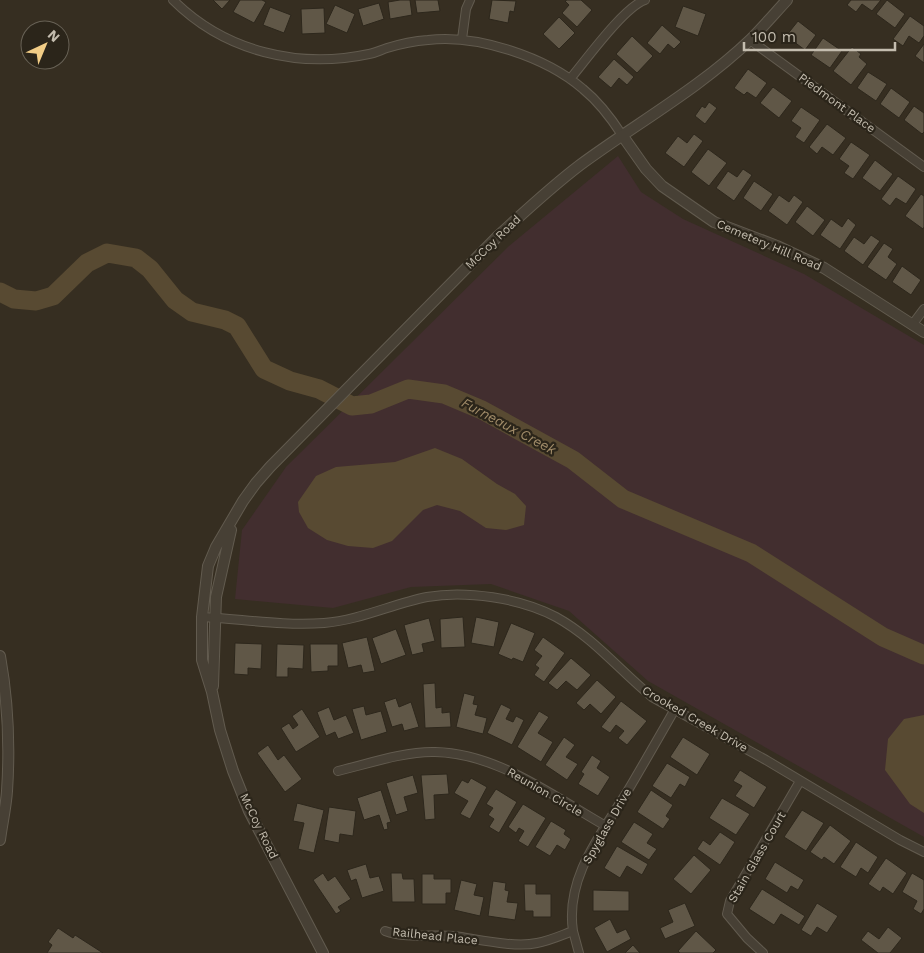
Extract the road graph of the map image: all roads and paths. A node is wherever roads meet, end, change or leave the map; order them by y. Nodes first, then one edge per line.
1 (174, 0) edge
2 (470, 0) edge
3 (645, 0) edge
4 (787, 0) edge
5 (462, 39) junction
6 (750, 40) junction
7 (570, 79) junction
8 (622, 135) junction
9 (924, 166) edge
10 (924, 309) edge
11 (912, 325) junction
12 (924, 332) edge
13 (234, 519) junction
14 (202, 617) junction
15 (215, 618) junction
16 (0, 656) edge
17 (212, 692) junction
18 (675, 710) junction
19 (338, 771) dead end
20 (800, 781) junction
21 (604, 826) junction
22 (0, 840) edge
23 (924, 852) edge
24 (385, 931) dead end
25 (573, 931) junction
26 (323, 953) edge
27 (579, 953) edge
28 (763, 953) edge

1 - 5 street, Cemetery Hill Road
2 - 5 street
3 - 7 street
4 - 6 street, McCoy Road
5 - 7 street, Cemetery Hill Road
6 - 8 street, McCoy Road
6 - 9 street, Piedmont Place
7 - 8 street, Cemetery Hill Road
8 - 11 street, Cemetery Hill Road
8 - 13 street, McCoy Road
10 - 11 street
11 - 12 street, Cemetery Hill Road
13 - 14 street, McCoy Road
13 - 15 street, McCoy Road
14 - 15 street, Crooked Creek Drive
14 - 17 street, McCoy Road
15 - 17 street, McCoy Road
15 - 18 street, Crooked Creek Drive
16 - 22 street
17 - 26 street, McCoy Road
18 - 20 street, Crooked Creek Drive
18 - 21 street, Spyglass Drive
19 - 21 street, Reunion Circle
20 - 23 street, Crooked Creek Drive
20 - 28 street, Stain Glass Court
21 - 25 street, Spyglass Drive
24 - 25 street, Railhead Place
25 - 27 street, Spyglass Drive

